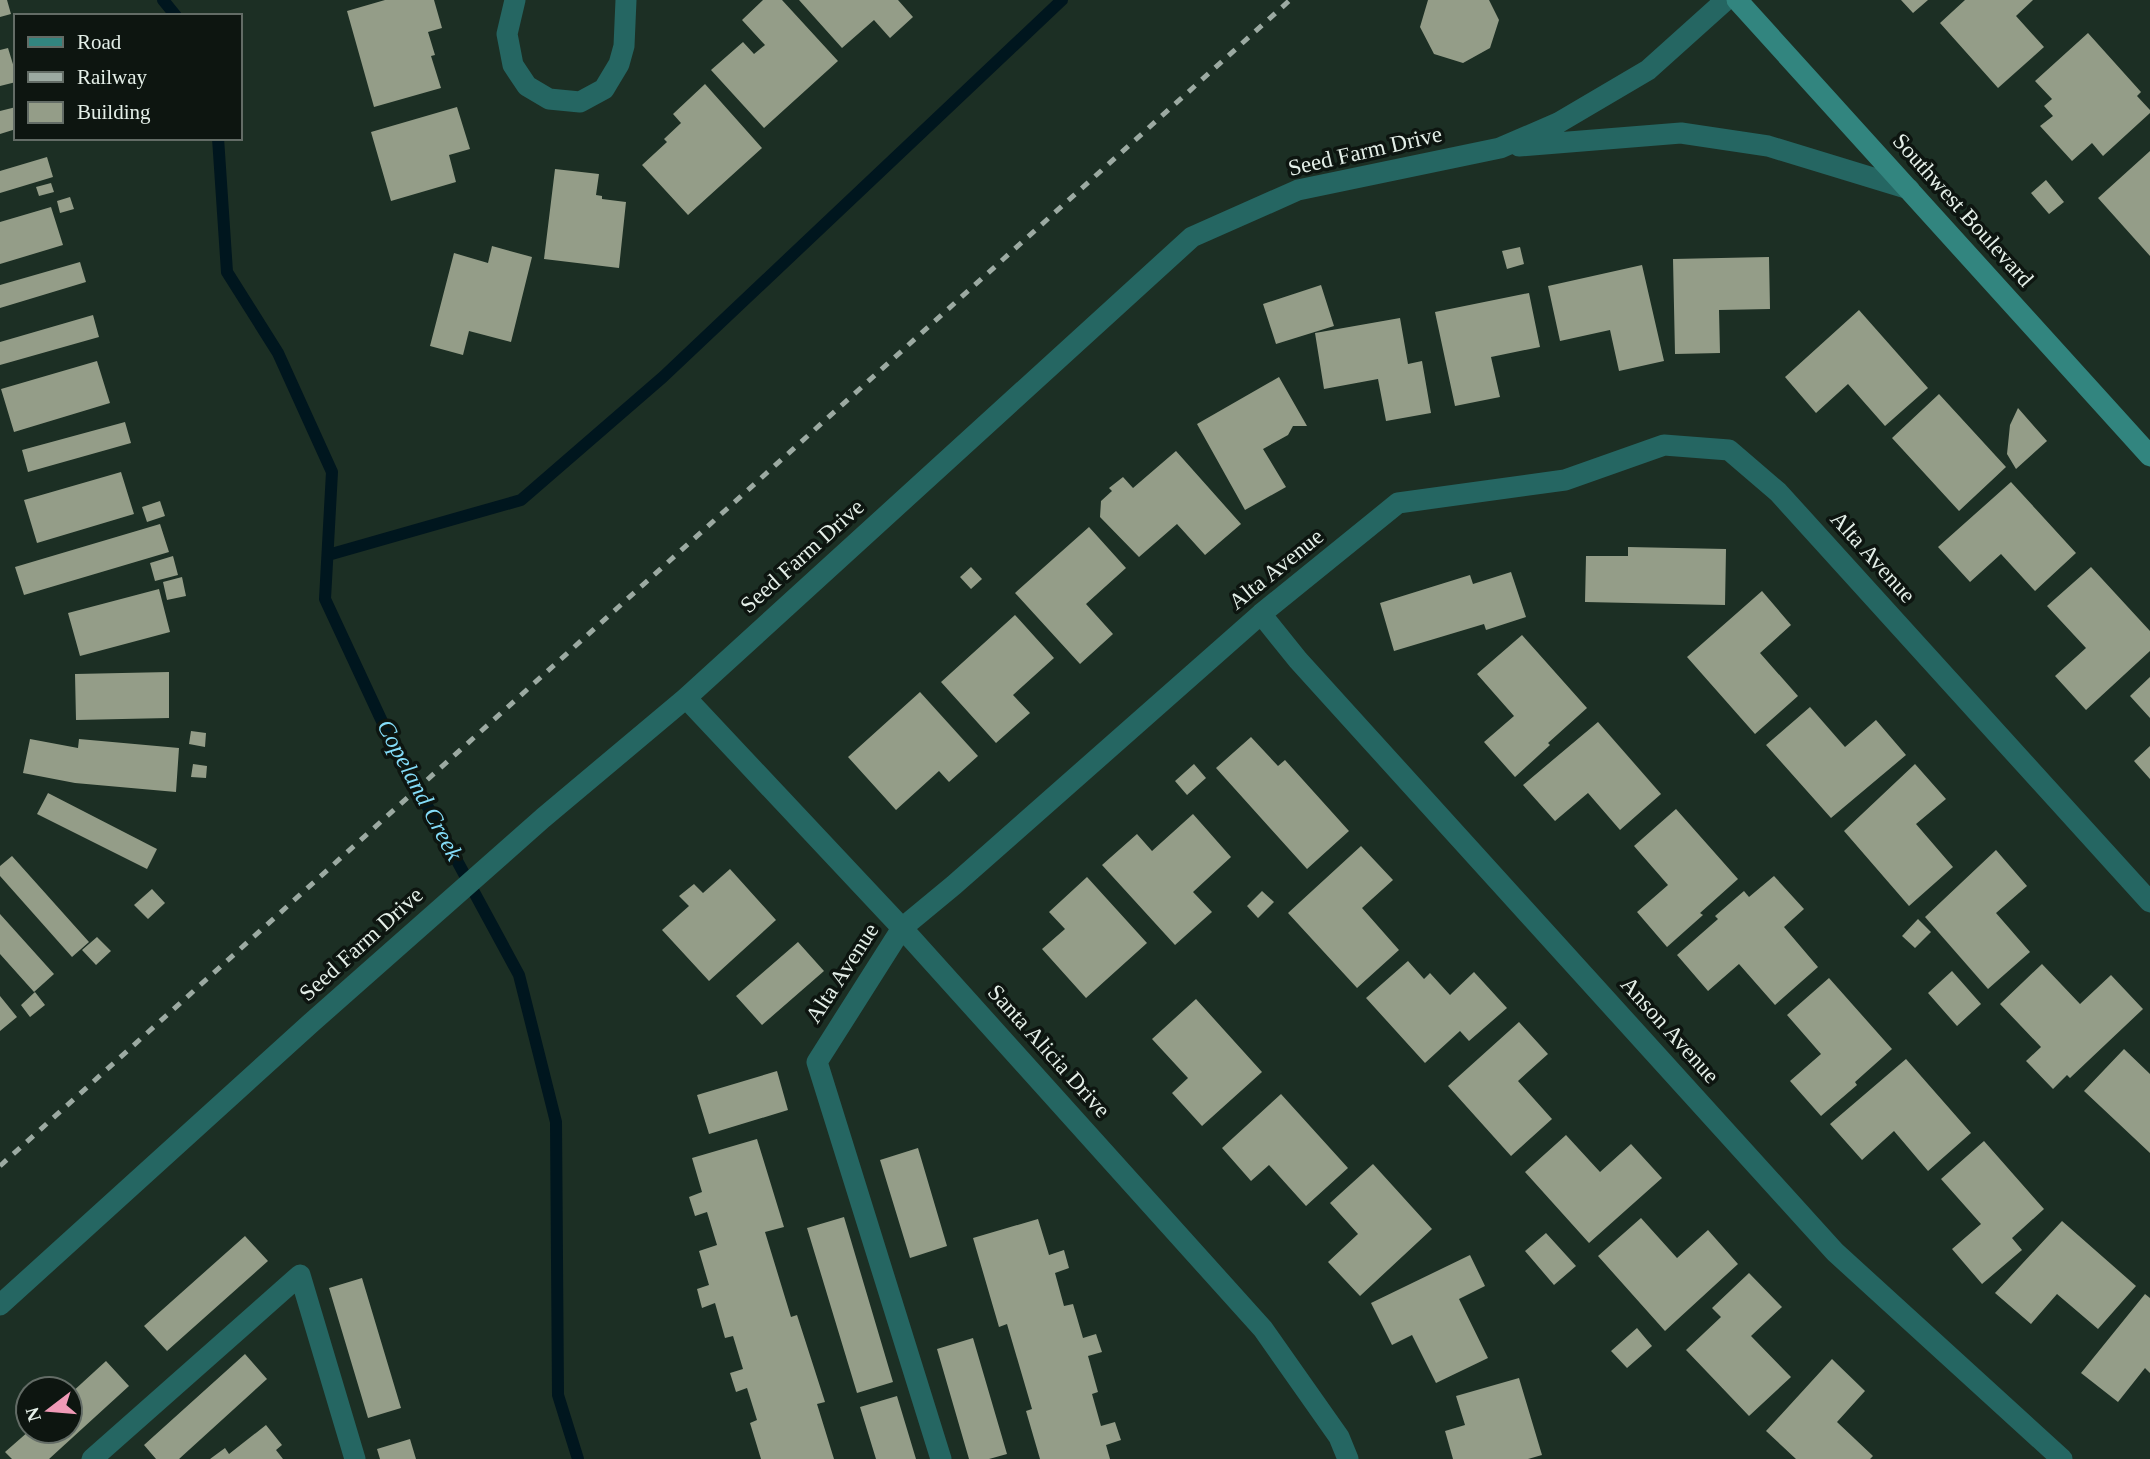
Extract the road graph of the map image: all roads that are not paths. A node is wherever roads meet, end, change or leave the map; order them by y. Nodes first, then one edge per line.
1 (514, 0) edge
2 (626, 0) edge
3 (1726, 0) edge
4 (1737, 0) edge
5 (1500, 148) junction
6 (1909, 189) junction
7 (2150, 456) edge
8 (1261, 614) junction
9 (686, 698) junction
10 (2150, 902) edge
11 (902, 928) junction
12 (0, 1305) edge
13 (92, 1459) edge
14 (355, 1459) edge
15 (941, 1459) edge
16 (1348, 1459) edge
17 (2062, 1459) edge

1 - 2 street
3 - 5 street, Seed Farm Drive
4 - 6 street, Southwest Boulevard
5 - 6 street
5 - 9 street, Seed Farm Drive
6 - 7 street, Southwest Boulevard
8 - 10 street, Alta Avenue
8 - 11 street, Alta Avenue
8 - 17 street, Anson Avenue
9 - 11 street, Santa Alicia Drive
9 - 12 street, Seed Farm Drive
11 - 15 street, Alta Avenue
11 - 16 street, Santa Alicia Drive
13 - 14 street

